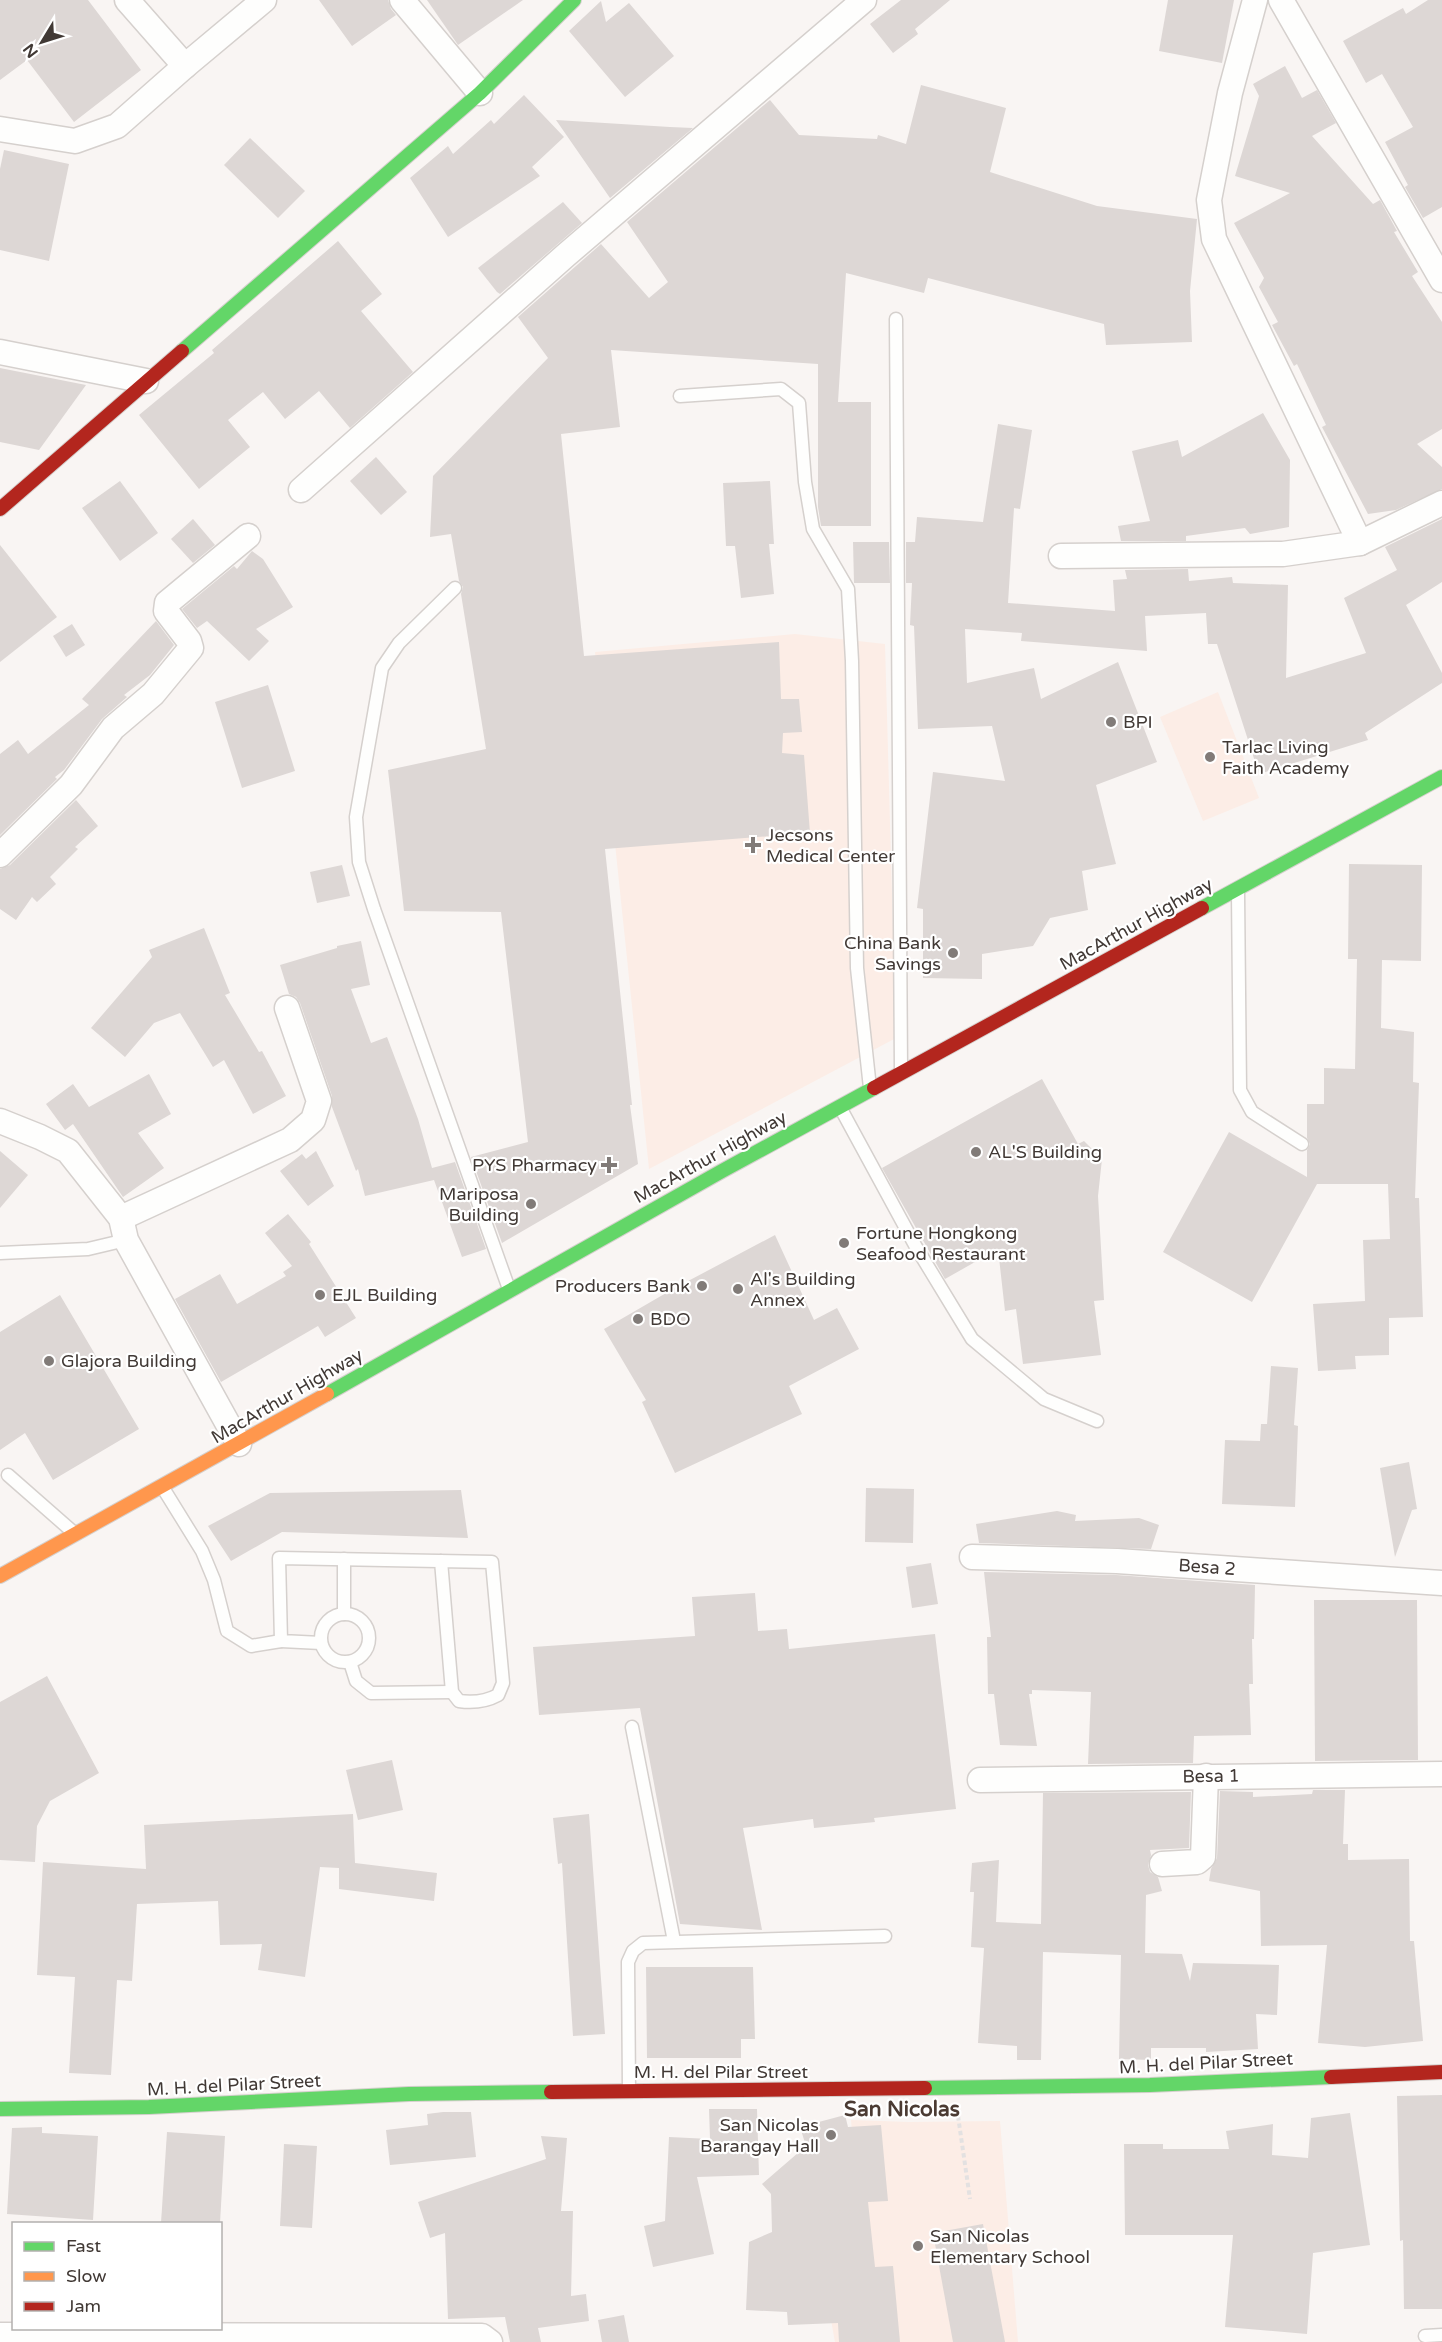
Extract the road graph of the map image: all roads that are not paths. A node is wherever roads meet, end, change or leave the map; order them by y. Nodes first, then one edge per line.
1 (127, 0) edge
2 (264, 0) edge
3 (402, 0) edge
4 (574, 0) edge
5 (864, 0) edge
6 (1255, 0) edge
7 (1281, 0) edge
8 (185, 66) junction
9 (480, 93) junction
10 (0, 129) edge
11 (1442, 280) edge
12 (896, 319) dead end
13 (0, 352) edge
14 (146, 381) junction
15 (680, 396) dead end
16 (301, 490) dead end
17 (1442, 503) edge
18 (0, 509) edge
19 (248, 536) dead end
20 (1360, 543) junction
21 (1061, 556) dead end
22 (455, 588) dead end
23 (1442, 777) edge
24 (0, 855) edge
25 (1238, 889) junction
26 (287, 1008) dead end
27 (901, 1073) junction
28 (870, 1090) junction
29 (839, 1106) junction
30 (0, 1121) edge
31 (1302, 1144) dead end
32 (123, 1229) junction
33 (0, 1253) edge
34 (510, 1290) junction
35 (1097, 1421) dead end
36 (239, 1444) junction
37 (8, 1475) dead end
38 (163, 1487) junction
39 (76, 1535) junction
40 (972, 1557) dead end
41 (344, 1559) junction
42 (441, 1561) junction
43 (0, 1576) edge
44 (1442, 1582) edge
45 (344, 1614) junction
46 (281, 1641) junction
47 (321, 1643) junction
48 (350, 1662) junction
49 (452, 1692) junction
50 (632, 1727) dead end
51 (1442, 1774) edge
52 (1206, 1776) junction
53 (980, 1780) dead end
54 (1162, 1864) dead end
55 (885, 1936) dead end
56 (674, 1941) junction
57 (1442, 2072) edge
58 (629, 2091) junction
59 (0, 2109) edge
60 (0, 2335) edge
61 (1442, 2335) edge
62 (1425, 2336) dead end
63 (490, 2342) edge

1 - 8 street
2 - 8 street
3 - 9 street
4 - 9 main road
5 - 16 street
6 - 20 street
7 - 11 street
8 - 10 street
9 - 14 main road
12 - 27 lane
13 - 14 street
14 - 18 main road
15 - 28 lane
17 - 20 street
19 - 24 street
20 - 21 street
22 - 34 lane
23 - 25 main road, MacArthur Highway
25 - 27 main road, MacArthur Highway
25 - 31 lane
26 - 32 street
27 - 28 main road, MacArthur Highway
28 - 29 main road, MacArthur Highway
29 - 34 main road, MacArthur Highway
29 - 35 lane
30 - 32 street
32 - 33 lane
32 - 36 street
34 - 36 main road, MacArthur Highway
36 - 38 main road, MacArthur Highway
37 - 39 lane
38 - 39 main road, MacArthur Highway
38 - 46 lane
39 - 43 main road, MacArthur Highway
40 - 44 street, Besa 2
41 - 42 lane
41 - 45 lane
41 - 46 lane
42 - 49 lane
42 - 49 lane
45 - 47 lane
45 - 48 lane
46 - 47 lane
47 - 48 lane
48 - 49 lane
50 - 56 lane
51 - 52 street, Besa 1
52 - 53 street, Besa 1
52 - 54 street
55 - 56 lane
56 - 58 lane
57 - 58 main road, M. H. del Pilar Street
58 - 59 main road, M. H. del Pilar Street
60 - 63 street
61 - 62 lane

